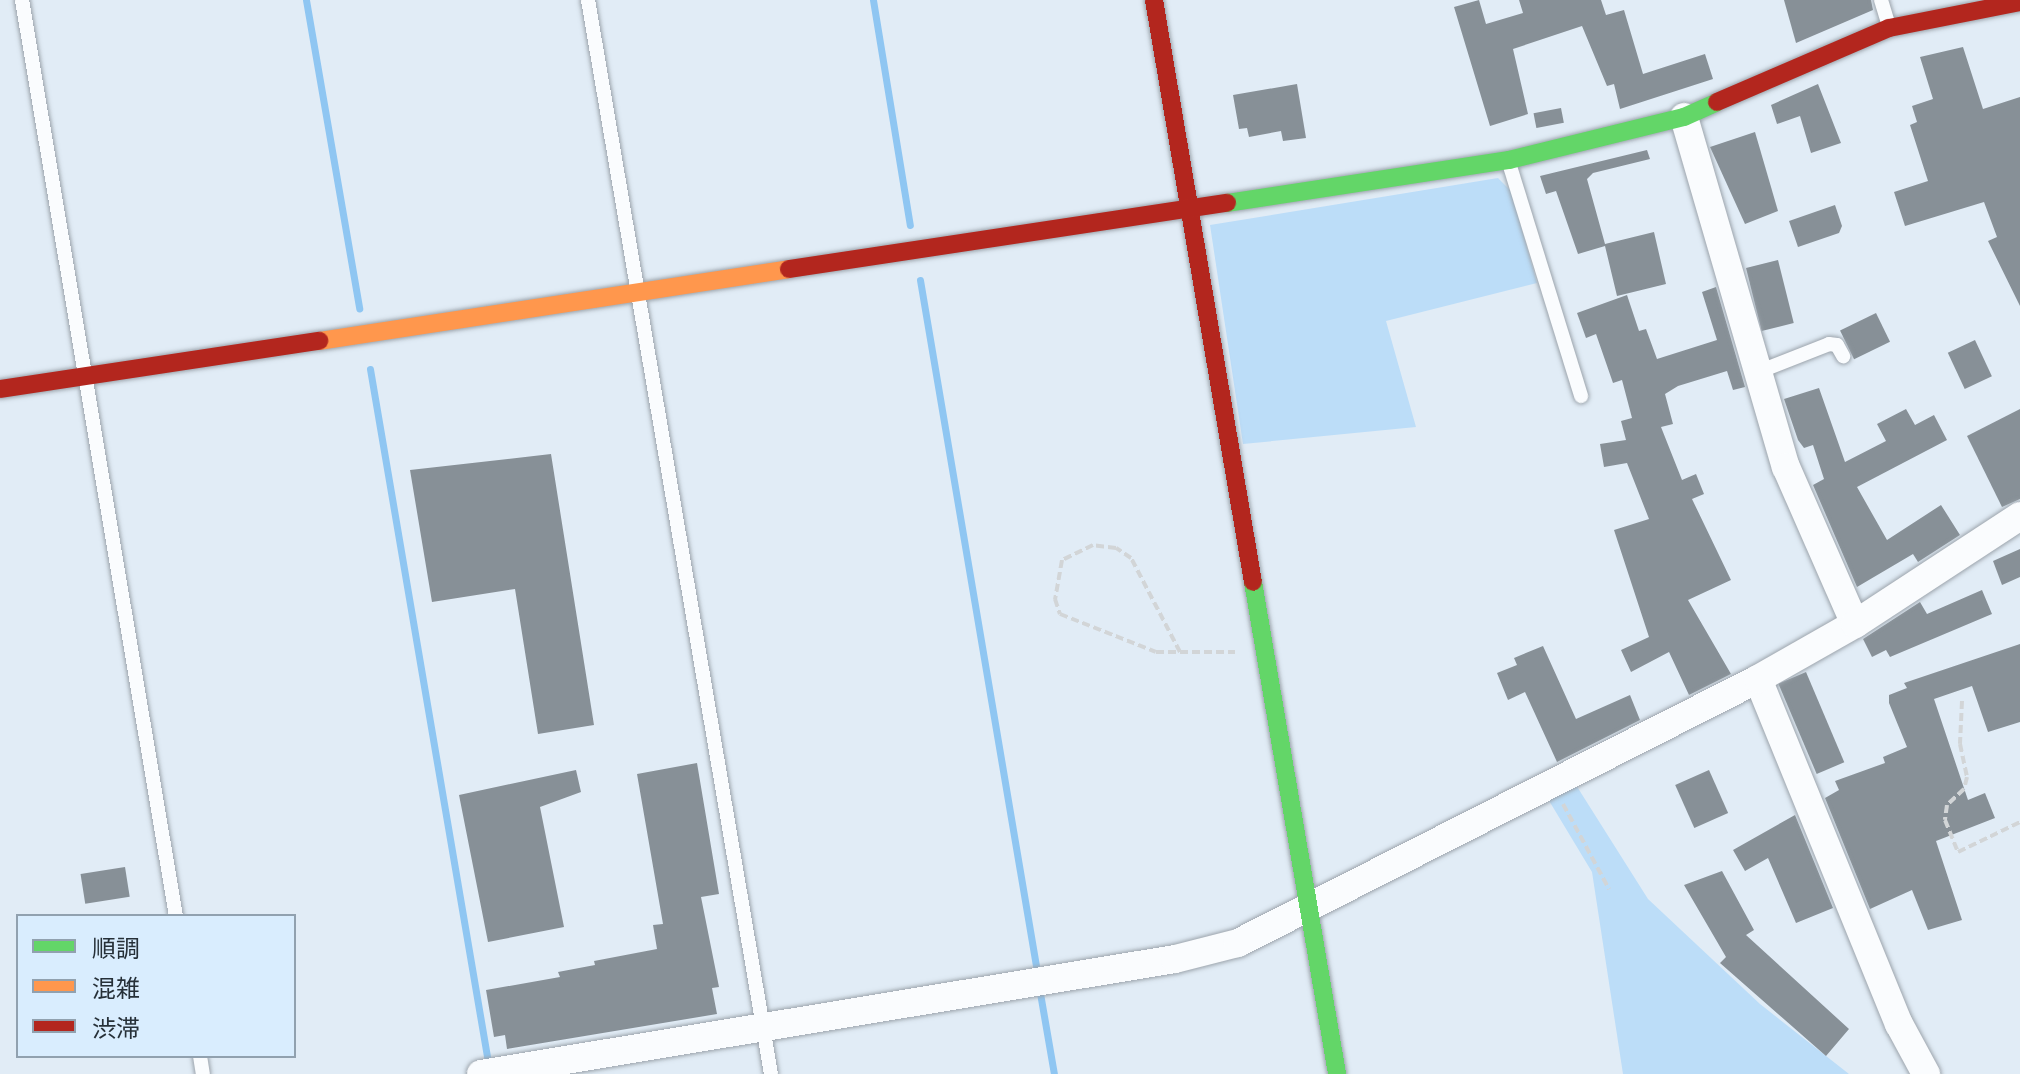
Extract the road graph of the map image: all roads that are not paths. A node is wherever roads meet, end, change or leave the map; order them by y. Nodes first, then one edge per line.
1 (22, 0) edge
2 (588, 0) edge
3 (1154, 0) edge
4 (1881, 0) edge
5 (2020, 2) edge
6 (1889, 28) junction
7 (1684, 117) junction
8 (1509, 160) junction
9 (1187, 205) junction
10 (638, 293) junction
11 (1843, 356) dead end
12 (1758, 372) junction
13 (84, 379) junction
14 (0, 389) edge
15 (1581, 396) dead end
16 (2020, 516) edge
17 (1855, 624) junction
18 (1758, 679) junction
19 (1310, 910) junction
20 (176, 914) edge
21 (763, 1026) junction
22 (481, 1074) edge
23 (771, 1074) edge
24 (1337, 1074) edge
25 (1926, 1074) edge

1 - 13 lane
2 - 10 lane
3 - 9 street
4 - 6 lane
5 - 6 street
6 - 7 street
7 - 8 street
7 - 12 street
8 - 9 street
8 - 15 lane
9 - 10 street
9 - 19 street
10 - 13 street
10 - 21 lane
11 - 12 lane
12 - 17 street
13 - 14 street
13 - 20 lane
16 - 17 street
17 - 18 street
18 - 19 street
18 - 25 street
19 - 21 street
19 - 24 street
21 - 22 street
21 - 23 lane

